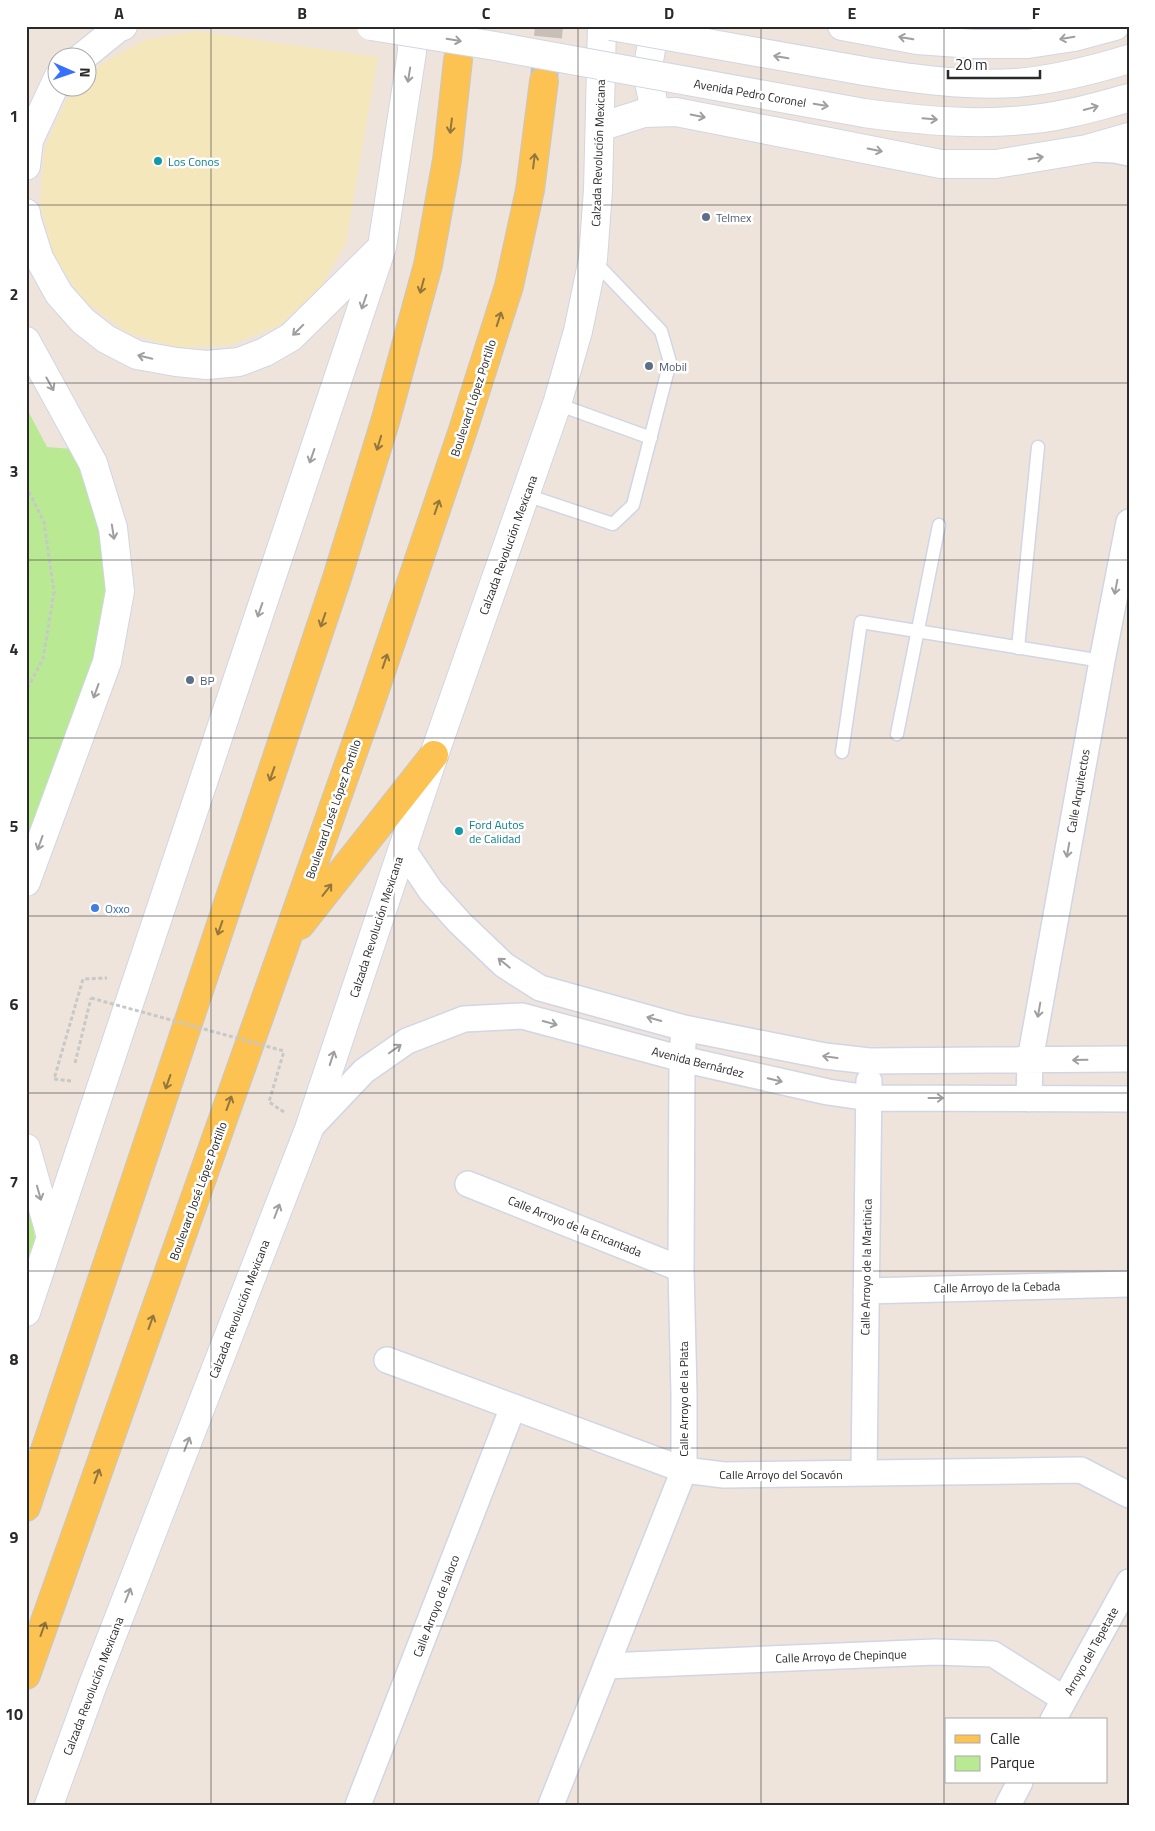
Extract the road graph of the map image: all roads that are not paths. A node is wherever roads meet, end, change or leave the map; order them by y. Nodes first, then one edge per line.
1 (123, 26) edge
2 (372, 26) edge
3 (413, 26) edge
4 (602, 26) edge
5 (611, 26) edge
6 (655, 26) edge
7 (842, 26) edge
8 (1115, 26) edge
9 (93, 48) edge
10 (1129, 59) edge
11 (458, 60) dead end
12 (544, 81) tunnel mouth
13 (49, 98) edge
14 (1129, 98) edge
15 (656, 112) junction
16 (600, 127) junction
17 (1129, 137) edge
18 (1086, 150) junction
19 (1129, 153) edge
20 (26, 166) edge
21 (26, 213) edge
22 (382, 247) junction
23 (593, 259) junction
24 (26, 341) edge
25 (557, 404) junction
26 (651, 438) junction
27 (1038, 447) dead end
28 (526, 495) junction
29 (1129, 522) edge
30 (939, 525) dead end
31 (917, 630) junction
32 (1018, 648) junction
33 (1102, 661) junction
34 (369, 707) joint
35 (896, 734) dead end
36 (842, 752) dead end
37 (434, 755) junction
38 (402, 848) junction
39 (26, 882) edge
40 (286, 942) junction
41 (684, 1028) junction
42 (682, 1059) junction
43 (1129, 1059) edge
44 (1030, 1060) junction
45 (869, 1061) junction
46 (869, 1098) junction
47 (1029, 1098) junction
48 (1129, 1099) edge
49 (309, 1129) junction
50 (26, 1148) edge
51 (468, 1184) dead end
52 (51, 1237) junction
53 (681, 1269) junction
54 (1129, 1284) edge
55 (866, 1291) junction
56 (26, 1312) edge
57 (387, 1360) dead end
58 (513, 1407) junction
59 (684, 1470) junction
60 (864, 1473) junction
61 (1129, 1495) edge
62 (26, 1507) edge
63 (1129, 1582) edge
64 (606, 1666) junction
65 (26, 1675) edge
66 (1058, 1709) edge
67 (1019, 1784) edge
68 (49, 1805) edge
69 (358, 1805) edge
70 (552, 1805) edge
71 (1008, 1805) edge

1 - 9 main road
2 -> 14 main road, Avenida Pedro Coronel, bridge
3 -> 22 main road
4 - 16 main road, Calzada Revolución Mexicana
10 -> 5 main road, bridge
6 - 15 main road
8 -> 7 main road
11 -> 62 main road
34 -> 12 main road, Boulevard López Portillo
13 - 20 main road
15 - 16 main road
15 -> 18 main road
16 - 23 main road, Calzada Revolución Mexicana
17 - 18 main road
18 - 19 street
22 -> 21 main road
22 -> 52 main road
23 - 25 main road, Calzada Revolución Mexicana
23 - 26 lane
24 -> 39 main road
25 - 26 lane
25 - 28 main road, Calzada Revolución Mexicana
26 - 28 lane
27 - 32 lane
28 - 37 main road, Calzada Revolución Mexicana
29 -> 33 street, Calle Arquitectos
30 - 31 lane
31 - 32 lane
31 - 35 lane
31 - 36 lane
32 - 33 lane
33 -> 44 street, Calle Arquitectos
34 - 40 main road, Boulevard José López Portillo
37 - 38 main road, Calzada Revolución Mexicana
40 -> 37 main road
41 -> 38 street
49 -> 38 main road, Calzada Revolución Mexicana
65 -> 40 main road, Boulevard José López Portillo
41 - 42 street, Calle Arroyo de la Plata
45 -> 41 street
42 -> 46 street, Avenida Bernárdez
49 -> 42 street, Avenida Bernárdez
42 - 53 street, Calle Arroyo de la Plata
43 -> 44 street
44 - 45 street
44 - 47 street, Calle Arquitectos
45 - 46 street, Calle Arroyo de la Martinica
46 -> 47 street, Avenida Bernárdez
46 - 55 street, Calle Arroyo de la Martinica
47 - 48 street, Avenida Bernárdez
68 -> 49 main road, Calzada Revolución Mexicana
50 -> 52 main road
51 - 53 street, Calle Arroyo de la Encantada
52 - 56 main road
53 - 59 street, Calle Arroyo de la Plata
54 - 55 street, Calle Arroyo de la Cebada
55 - 60 street, Calle Arroyo de la Martinica
57 - 58 street, Calle Arroyo del Socavón
58 - 59 street, Calle Arroyo del Socavón
58 - 69 street, Calle Arroyo de Jaloco
59 - 60 street, Calle Arroyo del Socavón
59 - 64 street, Calle Arroyo de la Plata
60 - 61 street, Calle Arroyo del Socavón
63 - 66 street, Arroyo del Tepetate
64 - 66 street, Calle Arroyo de Chepinque
64 - 70 street, Calle Arroyo de la Plata
67 - 71 street

